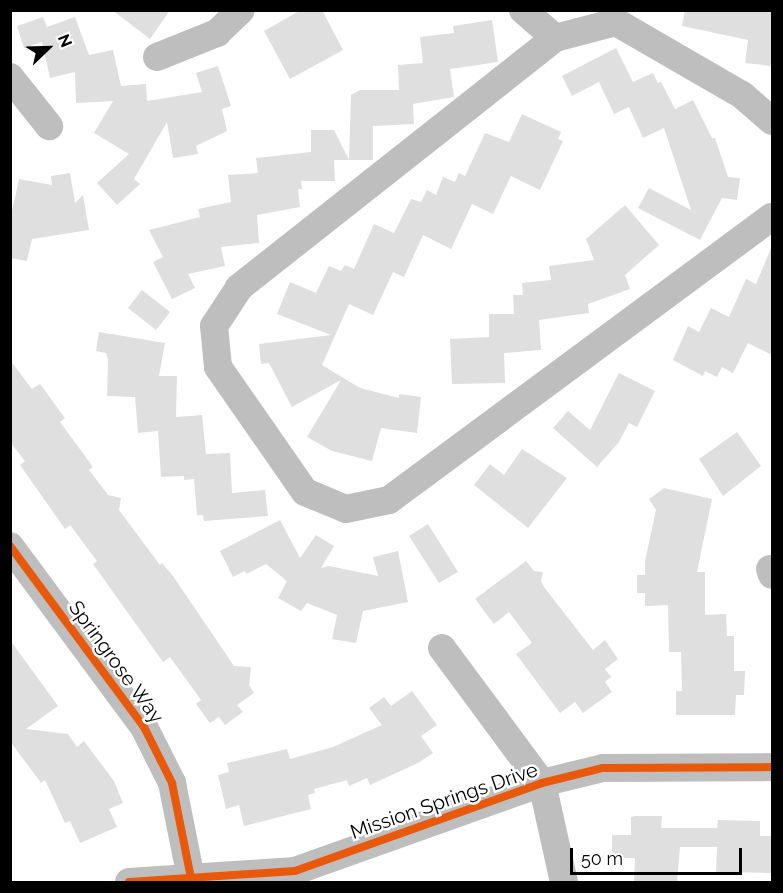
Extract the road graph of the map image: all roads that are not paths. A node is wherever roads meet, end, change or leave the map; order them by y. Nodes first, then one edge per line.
1 (241, 10) edge
2 (523, 10) edge
3 (555, 38) junction
4 (157, 57) dead end
5 (10, 77) edge
6 (772, 121) edge
7 (49, 126) dead end
8 (772, 217) edge
9 (10, 546) edge
10 (442, 648) dead end
11 (772, 767) edge
12 (543, 783) junction
13 (191, 878) junction
14 (129, 882) edge
15 (564, 882) edge

1 - 4 street
2 - 3 street
3 - 6 street
3 - 8 street
5 - 7 street
9 - 13 street, Springrose Way
10 - 12 street
11 - 12 street, Mission Springs Drive
12 - 13 street, Mission Springs Drive
12 - 15 street
13 - 14 street, Mission Springs Drive

